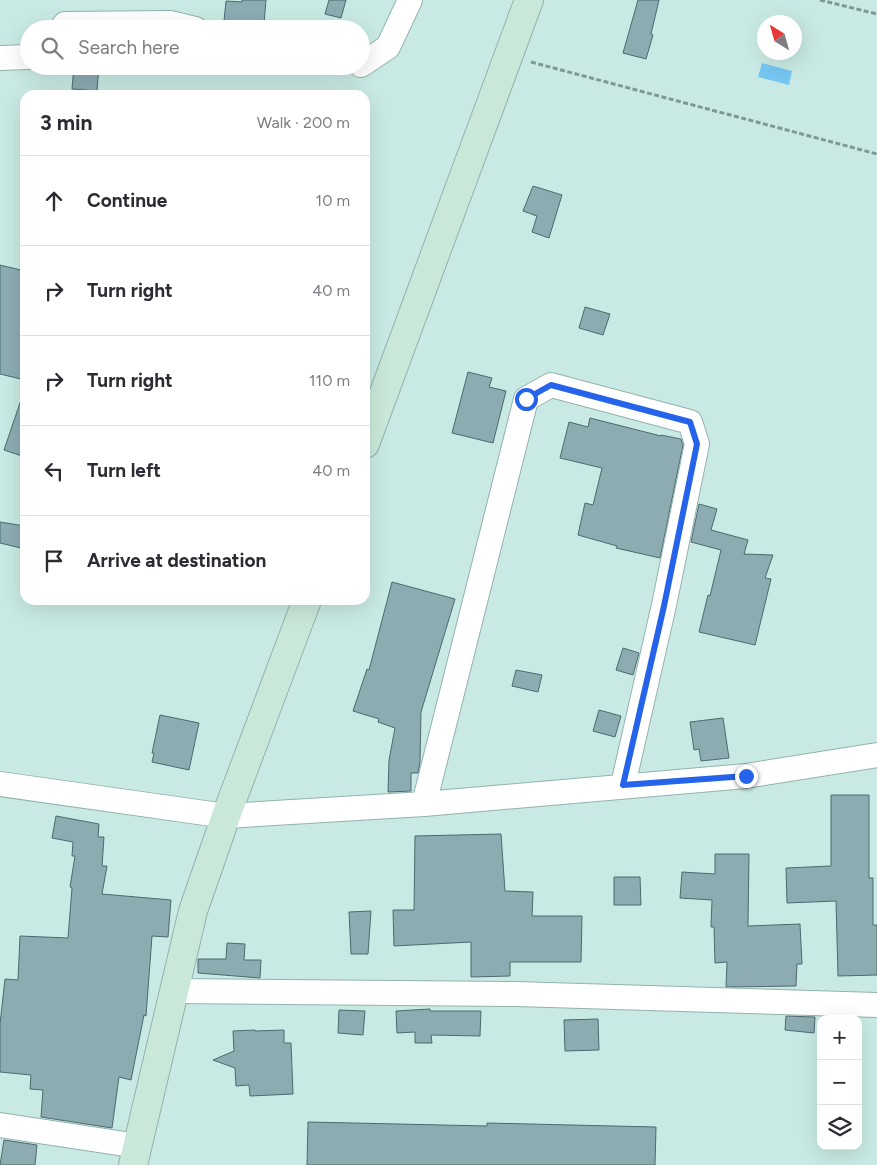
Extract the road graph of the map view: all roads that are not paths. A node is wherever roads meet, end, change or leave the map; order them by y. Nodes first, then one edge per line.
1 (410, 0) edge
2 (529, 0) edge
3 (20, 57) edge
4 (0, 58) edge
5 (370, 59) edge
6 (370, 430) edge
7 (305, 605) edge
8 (877, 755) edge
9 (0, 784) edge
10 (623, 785) junction
11 (424, 804) junction
12 (226, 816) junction
13 (175, 990) junction
14 (877, 1005) edge
15 (0, 1125) edge
16 (136, 1156) edge

1 - 5 street
2 - 6 street
3 - 4 street
7 - 12 street
8 - 10 street
9 - 12 street
10 - 11 street
10 - 11 street
11 - 12 street
12 - 13 street
13 - 14 street
13 - 16 street
15 - 16 street

